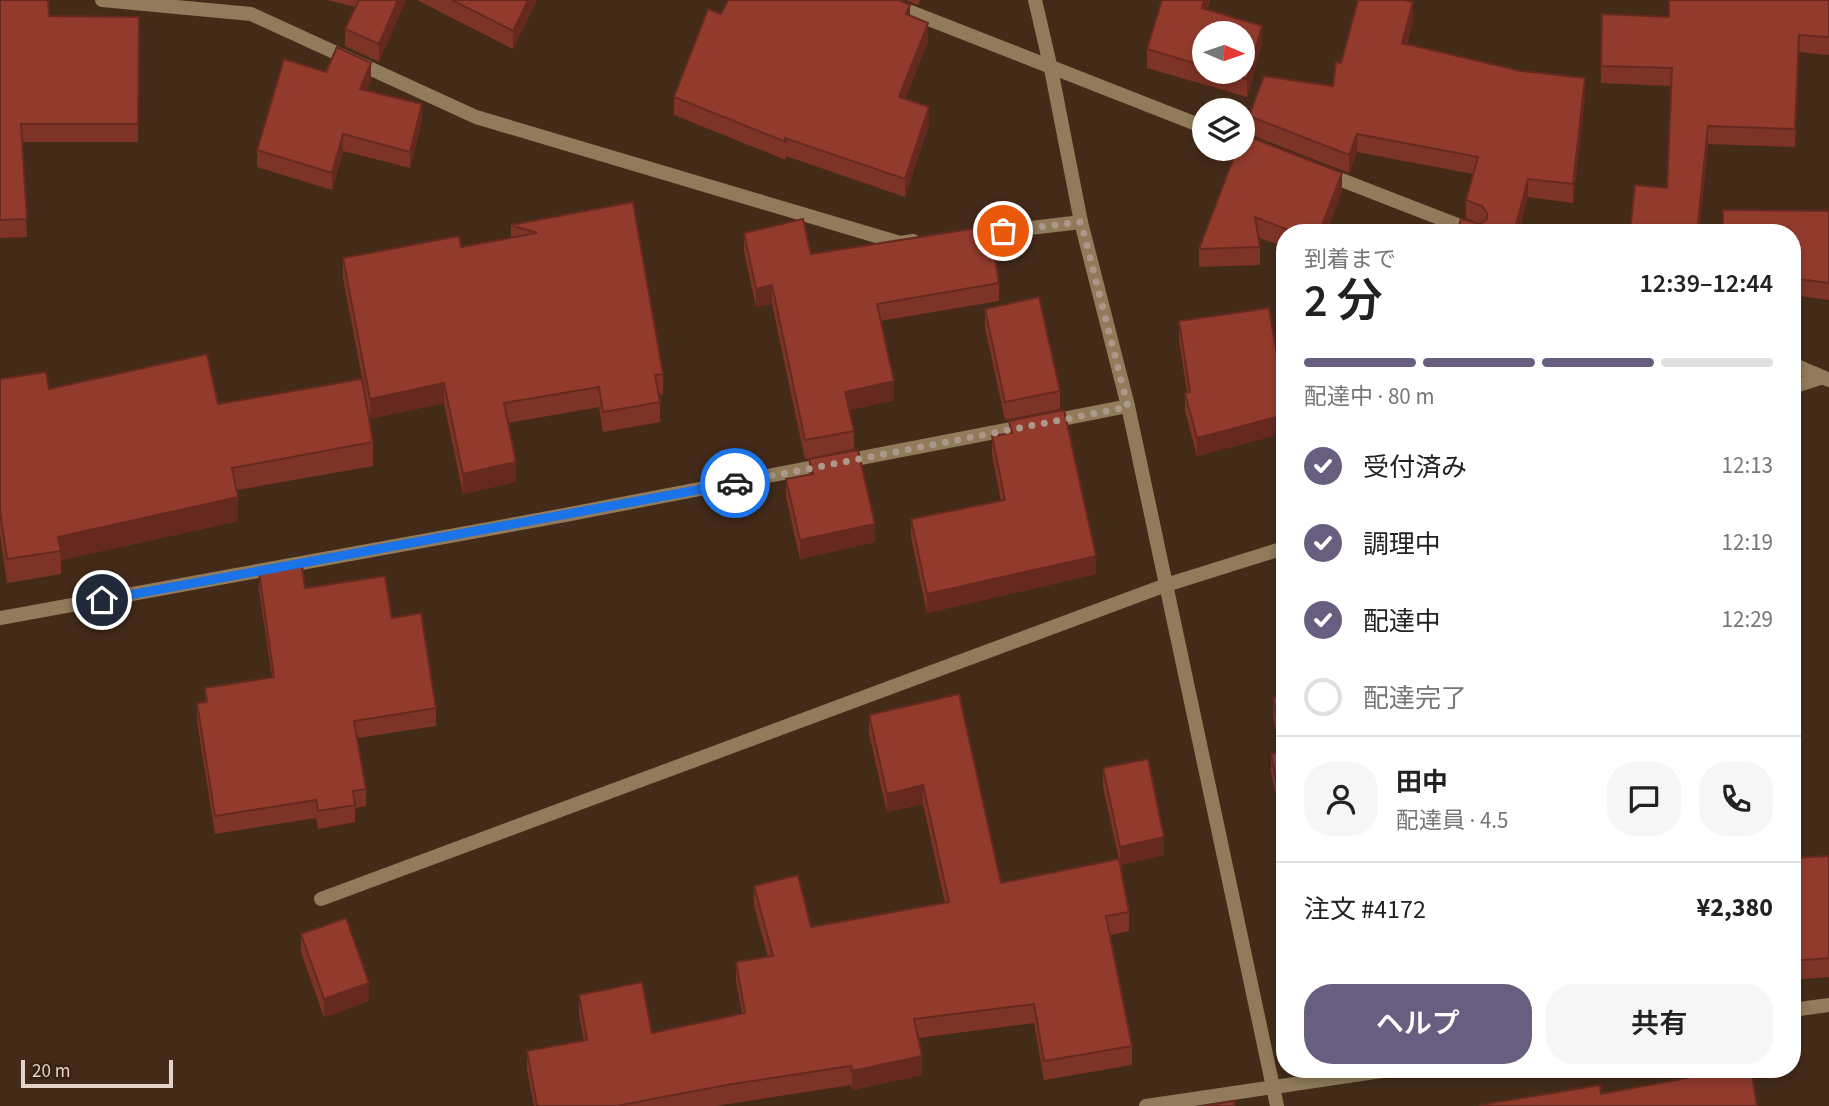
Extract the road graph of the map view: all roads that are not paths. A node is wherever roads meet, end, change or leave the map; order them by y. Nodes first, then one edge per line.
1 (102, 0) edge
2 (880, 0) edge
3 (1035, 0) edge
4 (1052, 69) junction
5 (1192, 122) edge
6 (1306, 166) edge
7 (1081, 222) junction
8 (1455, 224) edge
9 (952, 237) edge
10 (926, 240) edge
11 (1801, 368) edge
12 (1826, 378) edge
13 (1801, 385) edge
14 (1128, 407) junction
15 (1276, 551) edge
16 (1166, 585) junction
17 (0, 618) edge
18 (321, 899) dead end
19 (1829, 1005) edge
20 (1801, 1009) edge
21 (1334, 1078) edge
22 (1273, 1087) junction
23 (1146, 1106) edge
24 (1277, 1106) edge

1 - 10 street
2 - 4 street
3 - 4 street
4 - 5 street
4 - 7 street
6 - 8 street
7 - 9 street
7 - 14 street
11 - 12 street
12 - 13 street
14 - 16 street
14 - 17 street
15 - 16 street
16 - 18 street
16 - 22 street
19 - 20 street
21 - 22 street
22 - 23 street
22 - 24 street

